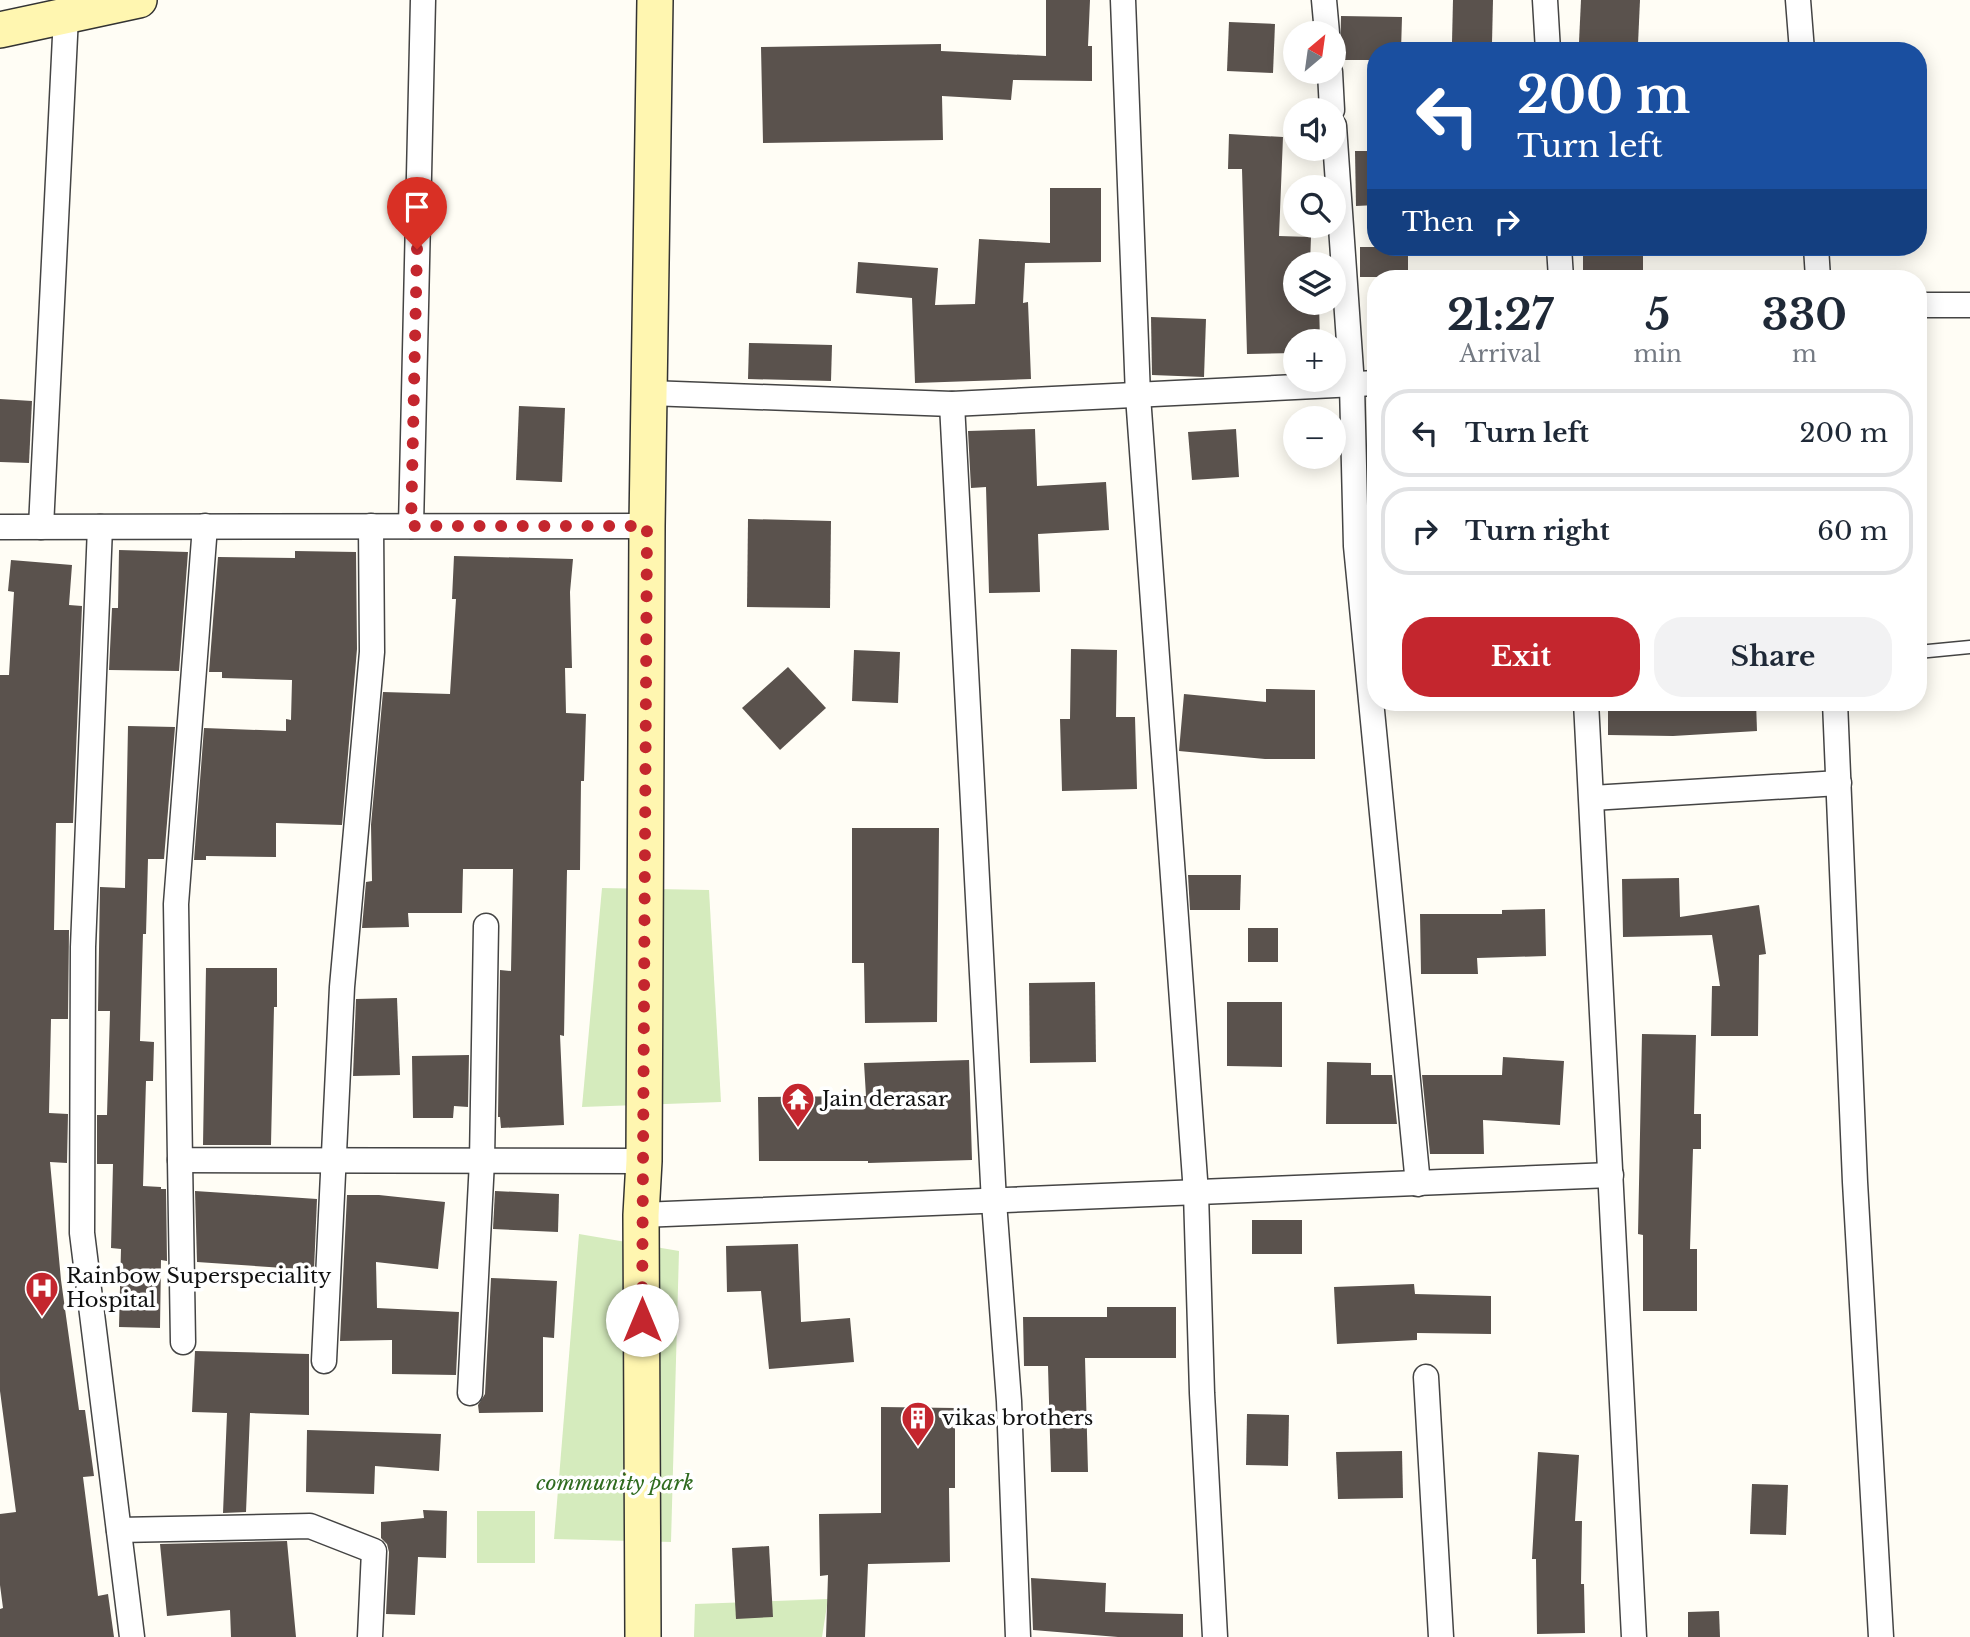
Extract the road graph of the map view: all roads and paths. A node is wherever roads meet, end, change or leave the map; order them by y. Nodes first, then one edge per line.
1 (423, 0) edge
2 (655, 0) edge
3 (1123, 0) edge
4 (1324, 0) edge
5 (1545, 0) edge
6 (1798, 0) edge
7 (123, 2) edge
8 (66, 16) junction
9 (1326, 21) edge
10 (0, 30) edge
11 (1547, 42) edge
12 (1801, 42) edge
13 (1338, 161) edge
14 (1927, 305) edge
15 (1970, 305) edge
16 (1364, 384) edge
17 (649, 393) junction
18 (1138, 396) junction
19 (952, 404) junction
20 (205, 526) junction
21 (371, 526) junction
22 (411, 526) junction
23 (647, 526) junction
24 (0, 527) edge
25 (41, 527) junction
26 (100, 527) junction
27 (1970, 647) edge
28 (1927, 651) edge
29 (1367, 659) edge
30 (1372, 711) edge
31 (1587, 711) edge
32 (1835, 711) edge
33 (1839, 783) junction
34 (1592, 798) junction
35 (486, 926) dead end
36 (180, 1160) junction
37 (334, 1160) junction
38 (482, 1161) junction
39 (644, 1161) junction
40 (1611, 1175) junction
41 (1418, 1184) junction
42 (1196, 1193) junction
43 (994, 1202) junction
44 (641, 1215) junction
45 (183, 1342) dead end
46 (324, 1361) dead end
47 (1426, 1377) dead end
48 (470, 1392) dead end
49 (119, 1530) junction
50 (132, 1637) edge
51 (370, 1637) edge
52 (643, 1637) edge
53 (1017, 1637) edge
54 (1215, 1637) edge
55 (1441, 1637) edge
56 (1634, 1637) edge
57 (1881, 1637) edge

1 - 22 street
2 - 17 main road
3 - 18 street
4 - 9 street
5 - 11 street
6 - 12 street
7 - 8 main road
8 - 10 main road
8 - 25 street
13 - 16 street
14 - 15 street
16 - 18 street
16 - 29 street
17 - 19 street
17 - 23 main road
18 - 19 street
18 - 42 street
19 - 43 street
20 - 21 street
20 - 26 street
20 - 36 street
21 - 22 street
21 - 37 street
22 - 23 street
23 - 39 main road
24 - 25 street
25 - 26 street
26 - 49 street
27 - 28 lane
30 - 41 street
31 - 34 street
32 - 33 street
33 - 34 street
33 - 57 street
34 - 40 street
35 - 38 street
36 - 37 street
36 - 45 street
37 - 38 street
37 - 46 street
38 - 39 street
38 - 48 street
39 - 44 main road
40 - 41 street
40 - 56 street
41 - 42 street
42 - 43 street
42 - 54 street
43 - 44 street
43 - 53 street
44 - 52 main road
47 - 55 street
49 - 50 street
49 - 51 street

